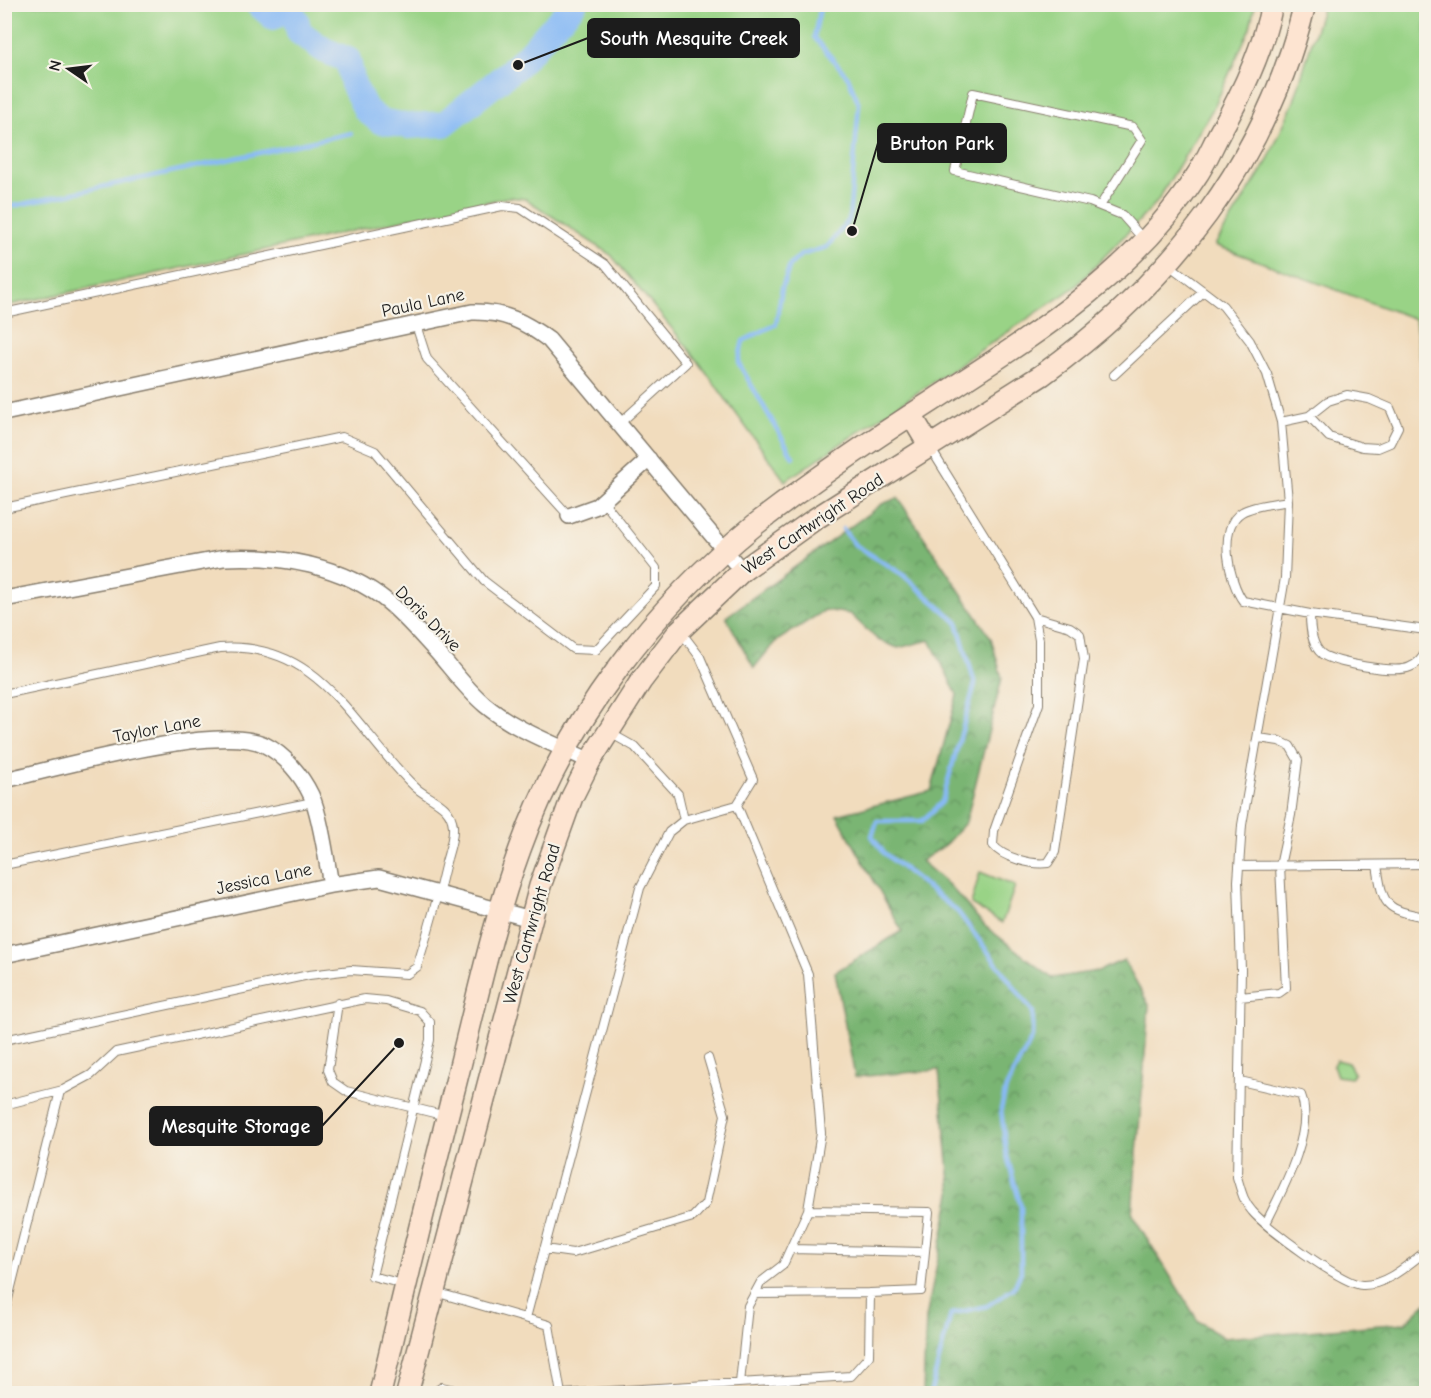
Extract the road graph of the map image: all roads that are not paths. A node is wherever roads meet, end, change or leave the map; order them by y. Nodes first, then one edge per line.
1 (1272, 4) edge
2 (1305, 4) edge
3 (1100, 206) junction
4 (1144, 240) junction
5 (1167, 263) junction
6 (1202, 293) junction
7 (4, 313) edge
8 (416, 324) junction
9 (1114, 375) dead end
10 (4, 413) edge
11 (911, 415) junction
12 (1309, 416) junction
13 (1281, 423) junction
14 (620, 424) junction
15 (930, 447) junction
16 (649, 459) junction
17 (603, 501) junction
18 (1288, 501) junction
19 (4, 508) edge
20 (568, 516) joint
21 (724, 551) junction
22 (742, 571) junction
23 (4, 599) edge
24 (1280, 607) junction
25 (1310, 614) junction
26 (1035, 617) junction
27 (680, 630) junction
28 (1426, 630) edge
29 (1426, 650) edge
30 (4, 694) edge
31 (609, 732) junction
32 (1259, 738) junction
33 (566, 749) junction
34 (590, 761) junction
35 (4, 780) edge
36 (313, 802) junction
37 (737, 805) junction
38 (684, 820) junction
39 (1426, 864) edge
40 (4, 865) edge
41 (1377, 865) junction
42 (1239, 866) junction
43 (1280, 866) junction
44 (331, 885) junction
45 (439, 894) junction
46 (500, 910) junction
47 (1426, 917) edge
48 (531, 919) junction
49 (4, 955) edge
50 (1240, 997) junction
51 (338, 1003) junction
52 (4, 1040) edge
53 (708, 1058) dead end
54 (1240, 1081) junction
55 (60, 1091) junction
56 (4, 1105) edge
57 (414, 1108) junction
58 (448, 1116) junction
59 (808, 1210) junction
60 (1266, 1223) junction
61 (544, 1249) junction
62 (791, 1249) junction
63 (1426, 1251) edge
64 (925, 1252) junction
65 (405, 1284) junction
66 (433, 1291) junction
67 (870, 1293) junction
68 (754, 1294) junction
69 (4, 1315) edge
70 (526, 1318) junction
71 (740, 1383) junction
72 (381, 1393) edge
73 (407, 1394) edge
74 (432, 1394) edge
75 (472, 1394) edge
76 (561, 1394) edge

1 - 4 main road, West Cartwright Road
2 - 5 main road, West Cartwright Road
3 - 3 lane
3 - 4 lane
4 - 5 main road
4 - 11 main road, West Cartwright Road
5 - 6 lane
5 - 15 main road, West Cartwright Road
6 - 9 lane
6 - 13 lane
7 - 14 lane
8 - 10 street, Paula Lane
8 - 14 street, Paula Lane
8 - 20 lane
11 - 15 main road
11 - 21 main road, West Cartwright Road
12 - 12 lane
12 - 13 lane
13 - 18 lane
14 - 16 street, Paula Lane
15 - 22 main road, West Cartwright Road
15 - 26 lane
16 - 17 street
16 - 21 street, Paula Lane
17 - 19 lane
17 - 20 street
18 - 24 lane
18 - 24 lane
21 - 22 street, Paula Lane
21 - 33 main road, West Cartwright Road
22 - 27 main road, West Cartwright Road
23 - 33 street, Doris Drive
24 - 25 lane
24 - 32 lane
25 - 28 lane
25 - 29 lane
26 - 26 lane
27 - 31 main road, West Cartwright Road
27 - 37 lane
30 - 45 lane
31 - 34 main road, West Cartwright Road
31 - 38 lane
32 - 42 lane
32 - 43 lane
33 - 34 street, Doris Drive
33 - 46 main road, West Cartwright Road
34 - 48 main road, West Cartwright Road
35 - 36 street, Taylor Lane
36 - 40 lane
36 - 44 street, Taylor Lane
37 - 38 lane
37 - 59 lane
38 - 61 lane
39 - 41 lane
41 - 43 lane
41 - 47 lane
42 - 43 lane
42 - 50 lane
43 - 50 lane
44 - 45 street, Jessica Lane
44 - 49 street, Jessica Lane
45 - 46 street, Jessica Lane
45 - 52 lane
46 - 48 street, Jessica Lane
46 - 58 main road, West Cartwright Road
48 - 66 main road, West Cartwright Road
50 - 54 lane
51 - 55 lane
51 - 57 lane
51 - 57 lane
53 - 61 lane
54 - 60 lane
54 - 60 lane
55 - 56 lane
55 - 69 lane
57 - 58 lane
57 - 65 lane
58 - 65 main road, West Cartwright Road
59 - 62 lane
59 - 64 lane
60 - 63 lane
61 - 70 lane
62 - 64 lane
62 - 68 lane
64 - 67 lane
65 - 66 main road
65 - 72 main road, West Cartwright Road
66 - 70 lane
66 - 73 main road, West Cartwright Road
67 - 68 lane
67 - 71 lane
68 - 71 lane
70 - 76 lane
71 - 76 lane
74 - 75 lane

